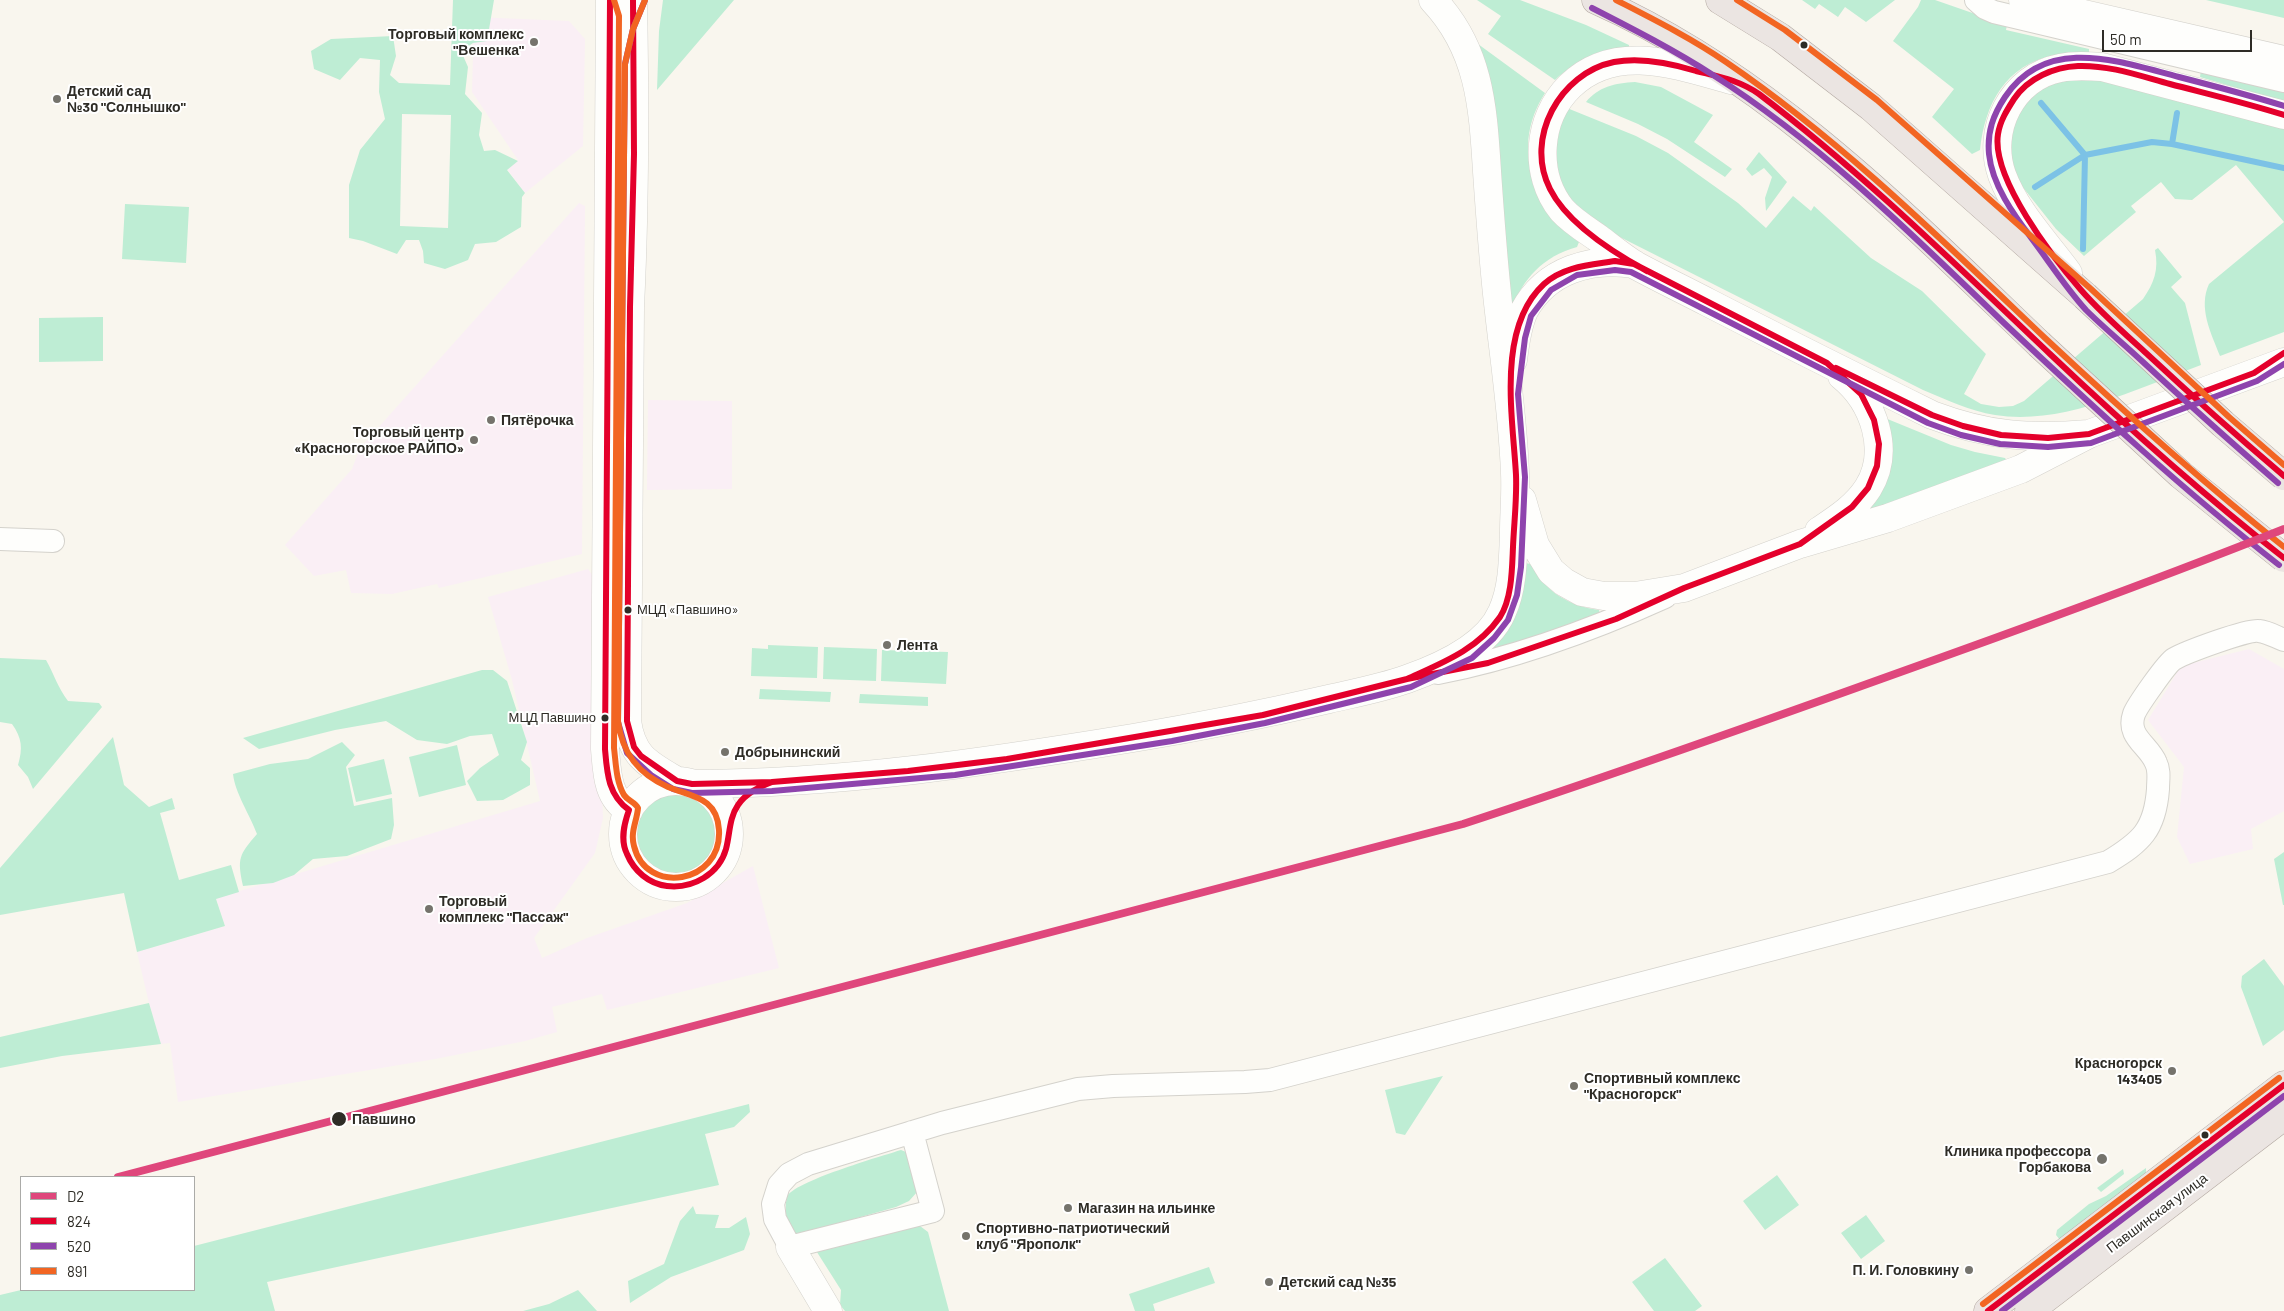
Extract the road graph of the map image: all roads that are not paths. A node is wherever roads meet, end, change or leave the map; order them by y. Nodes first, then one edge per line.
1 (634, 0) edge
2 (654, 0) edge
3 (1433, 0) edge
4 (1596, 0) edge
5 (1720, 0) edge
6 (1976, 0) edge
7 (2023, 0) edge
8 (608, 5) edge
9 (2284, 60) edge
10 (634, 64) junction
11 (2284, 81) edge
12 (1742, 83) junction
13 (2284, 115) edge
14 (1634, 264) junction
15 (2085, 296) junction
16 (2284, 353) edge
17 (2284, 362) edge
18 (1827, 364) junction
19 (2254, 372) junction
20 (1509, 394) junction
21 (2088, 434) junction
22 (2284, 476) edge
23 (1516, 477) junction
24 (0, 539) edge
25 (53, 541) dead end
26 (1800, 544) junction
27 (2284, 558) edge
28 (1684, 588) junction
29 (2284, 640) edge
30 (1407, 679) junction
31 (685, 782) junction
32 (772, 782) junction
33 (629, 810) junction
34 (728, 829) junction
35 (2284, 1085) edge
36 (2284, 1116) edge
37 (912, 1132) junction
38 (790, 1247) junction
39 (828, 1311) edge
40 (1988, 1311) edge
41 (2029, 1311) edge

1 - 10 street
2 - 10 street
3 - 20 street
4 - 12 main road
5 - 15 main road
6 - 11 street
7 - 9 street
8 - 33 street
10 - 31 street
12 - 14 street
12 - 27 main road, bridge
13 - 15 street
14 - 18 street
14 - 20 street
15 - 22 main road, bridge
16 - 19 street
17 - 19 street
18 - 21 street
18 - 26 street
19 - 21 street
20 - 23 street
21 - 26 street
23 - 28 street
23 - 30 street
24 - 25 street
26 - 28 street
28 - 30 street
29 - 37 street
30 - 32 street
31 - 32 street
31 - 33 street
31 - 34 street
32 - 34 street
33 - 34 street
35 - 40 main road, Павшинская улица
36 - 41 main road, Павшинская улица
37 - 38 street
37 - 38 street
38 - 39 street

